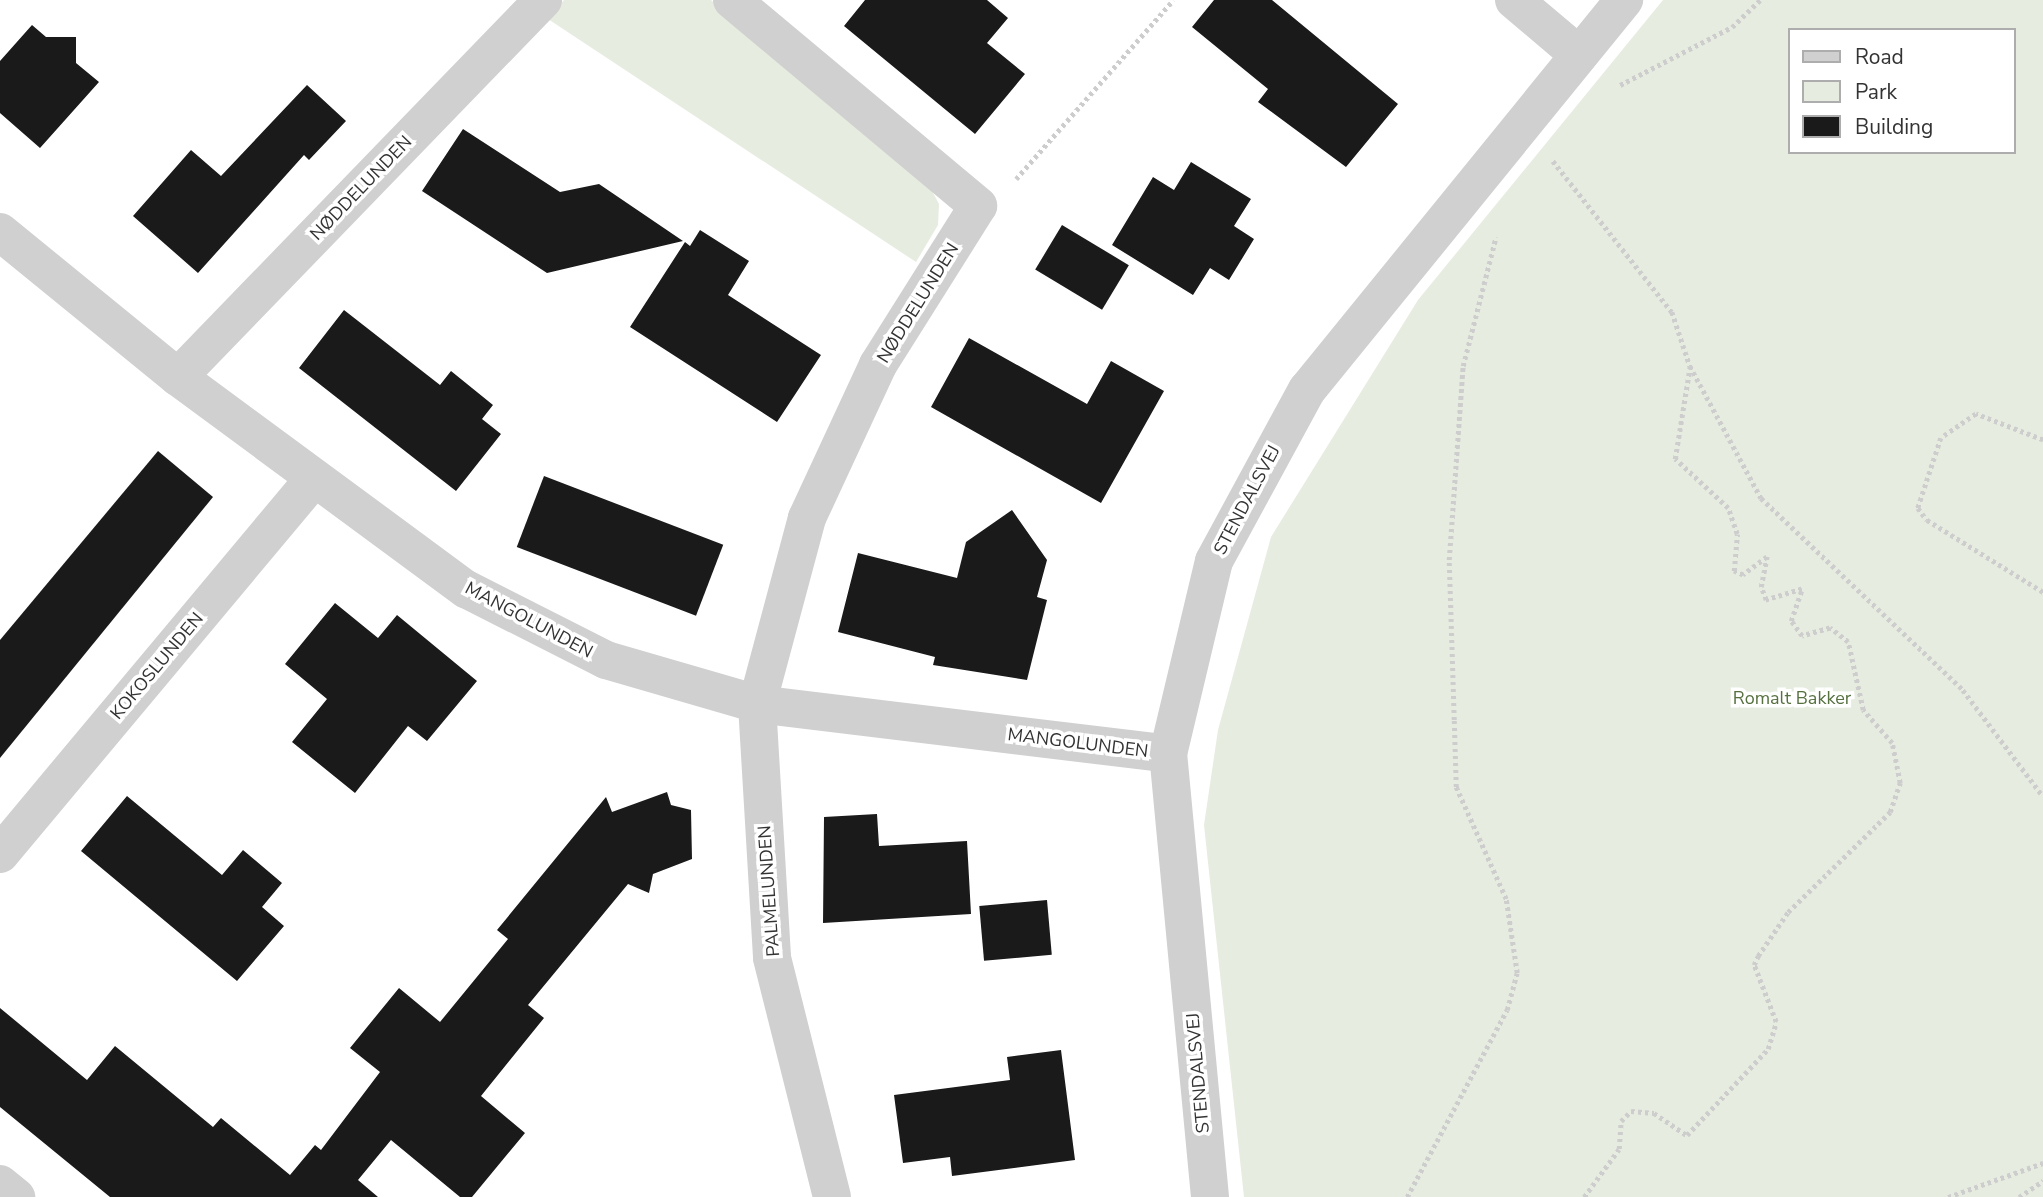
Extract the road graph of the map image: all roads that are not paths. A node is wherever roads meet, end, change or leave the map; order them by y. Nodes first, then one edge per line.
1 (543, 0) edge
2 (732, 0) edge
3 (1514, 0) edge
4 (1624, 0) edge
5 (1579, 55) junction
6 (0, 232) edge
7 (178, 377) junction
8 (313, 479) junction
9 (757, 704) junction
10 (1168, 754) junction
11 (0, 854) edge
12 (0, 1184) edge
13 (16, 1197) edge
14 (832, 1197) edge
15 (1210, 1197) edge

1 - 7 street, NØDDELUNDEN
2 - 9 street, NØDDELUNDEN
3 - 5 street
4 - 5 street, STENDALSVEJ
5 - 10 street, STENDALSVEJ
6 - 7 street, MANGOLUNDEN
7 - 8 street, MANGOLUNDEN
8 - 9 street, MANGOLUNDEN
8 - 11 street, KOKOSLUNDEN
9 - 10 street, MANGOLUNDEN
9 - 14 street, PALMELUNDEN
10 - 15 street, STENDALSVEJ
12 - 13 street

